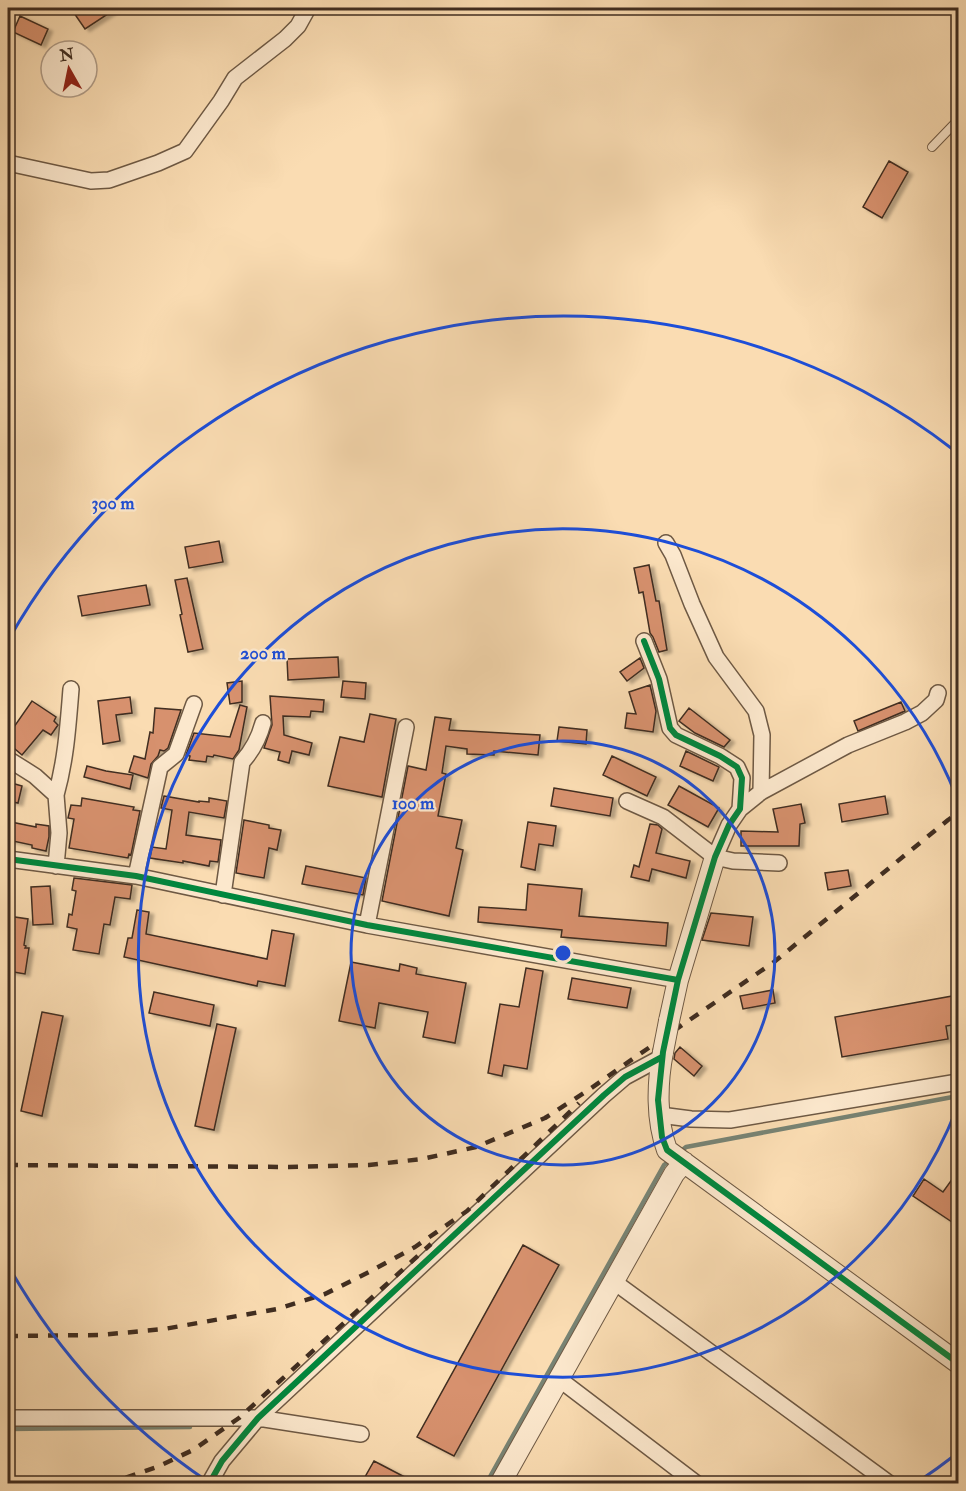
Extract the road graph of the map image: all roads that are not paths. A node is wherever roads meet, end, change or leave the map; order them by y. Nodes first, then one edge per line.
1 (308, 8) edge
2 (958, 120) edge
3 (932, 147) dead end
4 (8, 163) edge
5 (666, 543) dead end
6 (644, 640) dead end
7 (71, 689) dead end
8 (938, 693) dead end
9 (194, 704) dead end
10 (263, 723) dead end
11 (406, 727) dead end
12 (8, 759) edge
13 (761, 792) junction
14 (56, 795) junction
15 (627, 801) dead end
16 (740, 809) junction
17 (715, 857) junction
18 (8, 859) edge
19 (778, 863) dead end
20 (56, 866) junction
21 (136, 876) junction
22 (223, 895) junction
23 (367, 926) junction
24 (678, 980) junction
25 (662, 1055) junction
26 (958, 1082) edge
27 (660, 1115) junction
28 (677, 1157) junction
29 (613, 1281) junction
30 (958, 1363) edge
31 (559, 1379) junction
32 (8, 1418) edge
33 (258, 1418) junction
34 (361, 1434) dead end
35 (209, 1484) edge
36 (500, 1484) edge
37 (696, 1484) edge
38 (890, 1484) edge

1 - 4 street
2 - 3 lane
5 - 13 street
6 - 16 street
7 - 14 street
8 - 13 street
9 - 21 street
10 - 22 street
11 - 23 street
12 - 14 street
13 - 16 street
14 - 20 street
15 - 17 street
16 - 17 street
17 - 19 street
17 - 24 street
18 - 20 street
20 - 21 street
21 - 22 street
22 - 23 street
23 - 24 street
24 - 25 street, bridge
25 - 27 street
25 - 33 street
26 - 27 street
27 - 28 street
28 - 29 street
28 - 30 street
29 - 31 street
29 - 38 street
31 - 36 street
31 - 37 street
32 - 33 street
33 - 34 street
33 - 35 street

